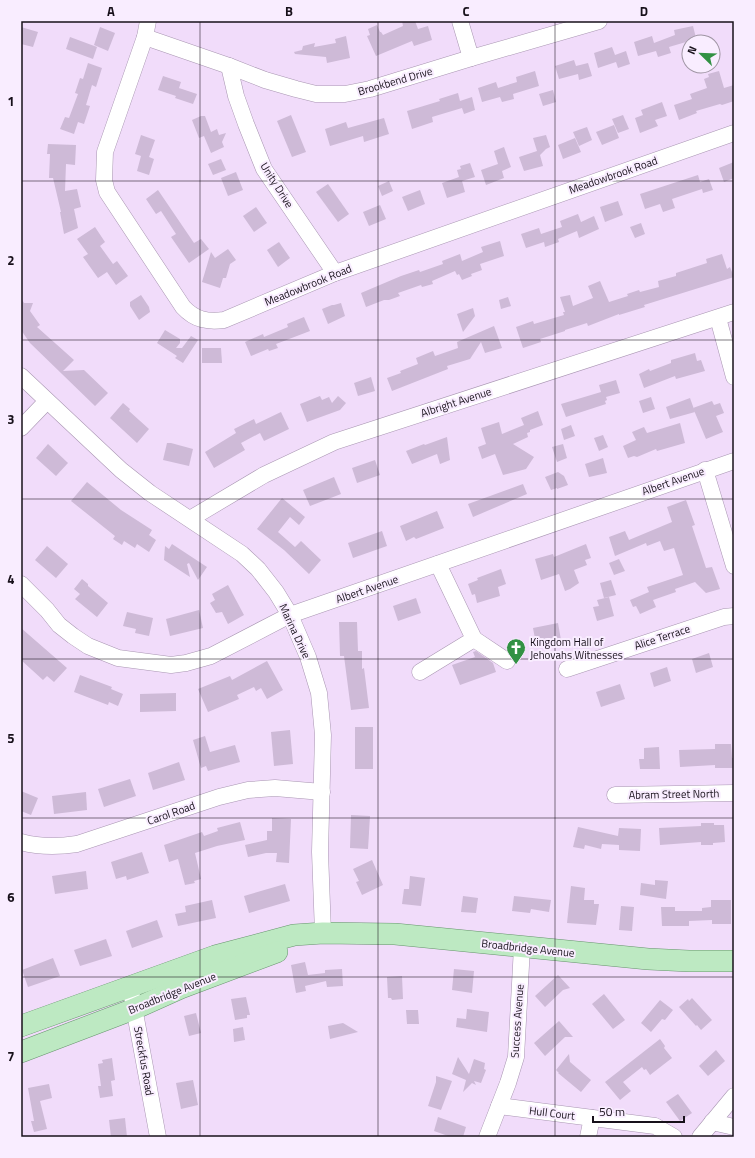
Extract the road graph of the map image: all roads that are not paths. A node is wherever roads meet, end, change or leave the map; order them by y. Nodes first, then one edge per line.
1 (148, 21) edge
2 (460, 21) edge
3 (599, 21) edge
4 (145, 37) junction
5 (471, 58) junction
6 (229, 66) junction
7 (734, 132) edge
8 (335, 273) junction
9 (734, 312) edge
10 (718, 318) junction
11 (21, 376) edge
12 (734, 377) edge
13 (47, 401) junction
14 (21, 428) edge
15 (734, 460) edge
16 (705, 470) junction
17 (190, 519) junction
18 (438, 564) junction
19 (734, 566) edge
20 (21, 584) edge
21 (290, 615) junction
22 (734, 616) edge
23 (474, 639) junction
24 (507, 660) dead end
25 (567, 669) dead end
26 (420, 672) dead end
27 (322, 792) junction
28 (734, 793) edge
29 (615, 795) dead end
30 (21, 842) edge
31 (323, 933) junction
32 (522, 947) junction
33 (734, 961) edge
34 (130, 986) junction
35 (134, 1009) junction
36 (21, 1026) edge
37 (21, 1052) edge
38 (734, 1096) edge
39 (499, 1106) junction
40 (592, 1118) junction
41 (712, 1122) junction
42 (734, 1127) edge
43 (158, 1137) edge
44 (487, 1137) edge
45 (588, 1137) edge
46 (674, 1137) edge
47 (700, 1137) edge

1 - 4 street, Meadowbrook Road
2 - 5 street
3 - 5 street, Brookbend Drive
4 - 6 street, Brookbend Drive
4 - 8 street, Meadowbrook Road
5 - 6 street, Brookbend Drive
6 - 8 street, Unity Drive
7 - 8 street, Meadowbrook Road
9 - 10 street, Albright Avenue
10 - 12 street
10 - 17 street, Albright Avenue
11 - 13 street, Marina Drive
13 - 14 street
13 - 17 street, Marina Drive
15 - 16 street, Albert Avenue
16 - 18 street, Albert Avenue
16 - 19 street
17 - 21 street, Marina Drive
18 - 21 street, Albert Avenue
18 - 23 street
20 - 21 street, Albert Avenue
21 - 27 street, Marina Drive
22 - 25 street, Alice Terrace
23 - 24 street
23 - 26 street
27 - 30 street, Carol Road
27 - 31 street, Marina Drive
28 - 29 street, Abram Street North
31 - 32 main road, Broadbridge Avenue
31 - 34 main road, Broadbridge Avenue
31 - 35 main road, Broadbridge Avenue
32 - 33 main road, Broadbridge Avenue
32 - 39 street, Success Avenue
34 - 35 street, Streckfus Road
34 - 36 main road, Broadbridge Avenue
35 - 37 main road, Broadbridge Avenue
35 - 43 street, Streckfus Road
38 - 41 street
39 - 40 street, Hull Court
39 - 44 street, Success Avenue
40 - 45 street
40 - 46 street, Hull Court
41 - 42 street
41 - 47 street

